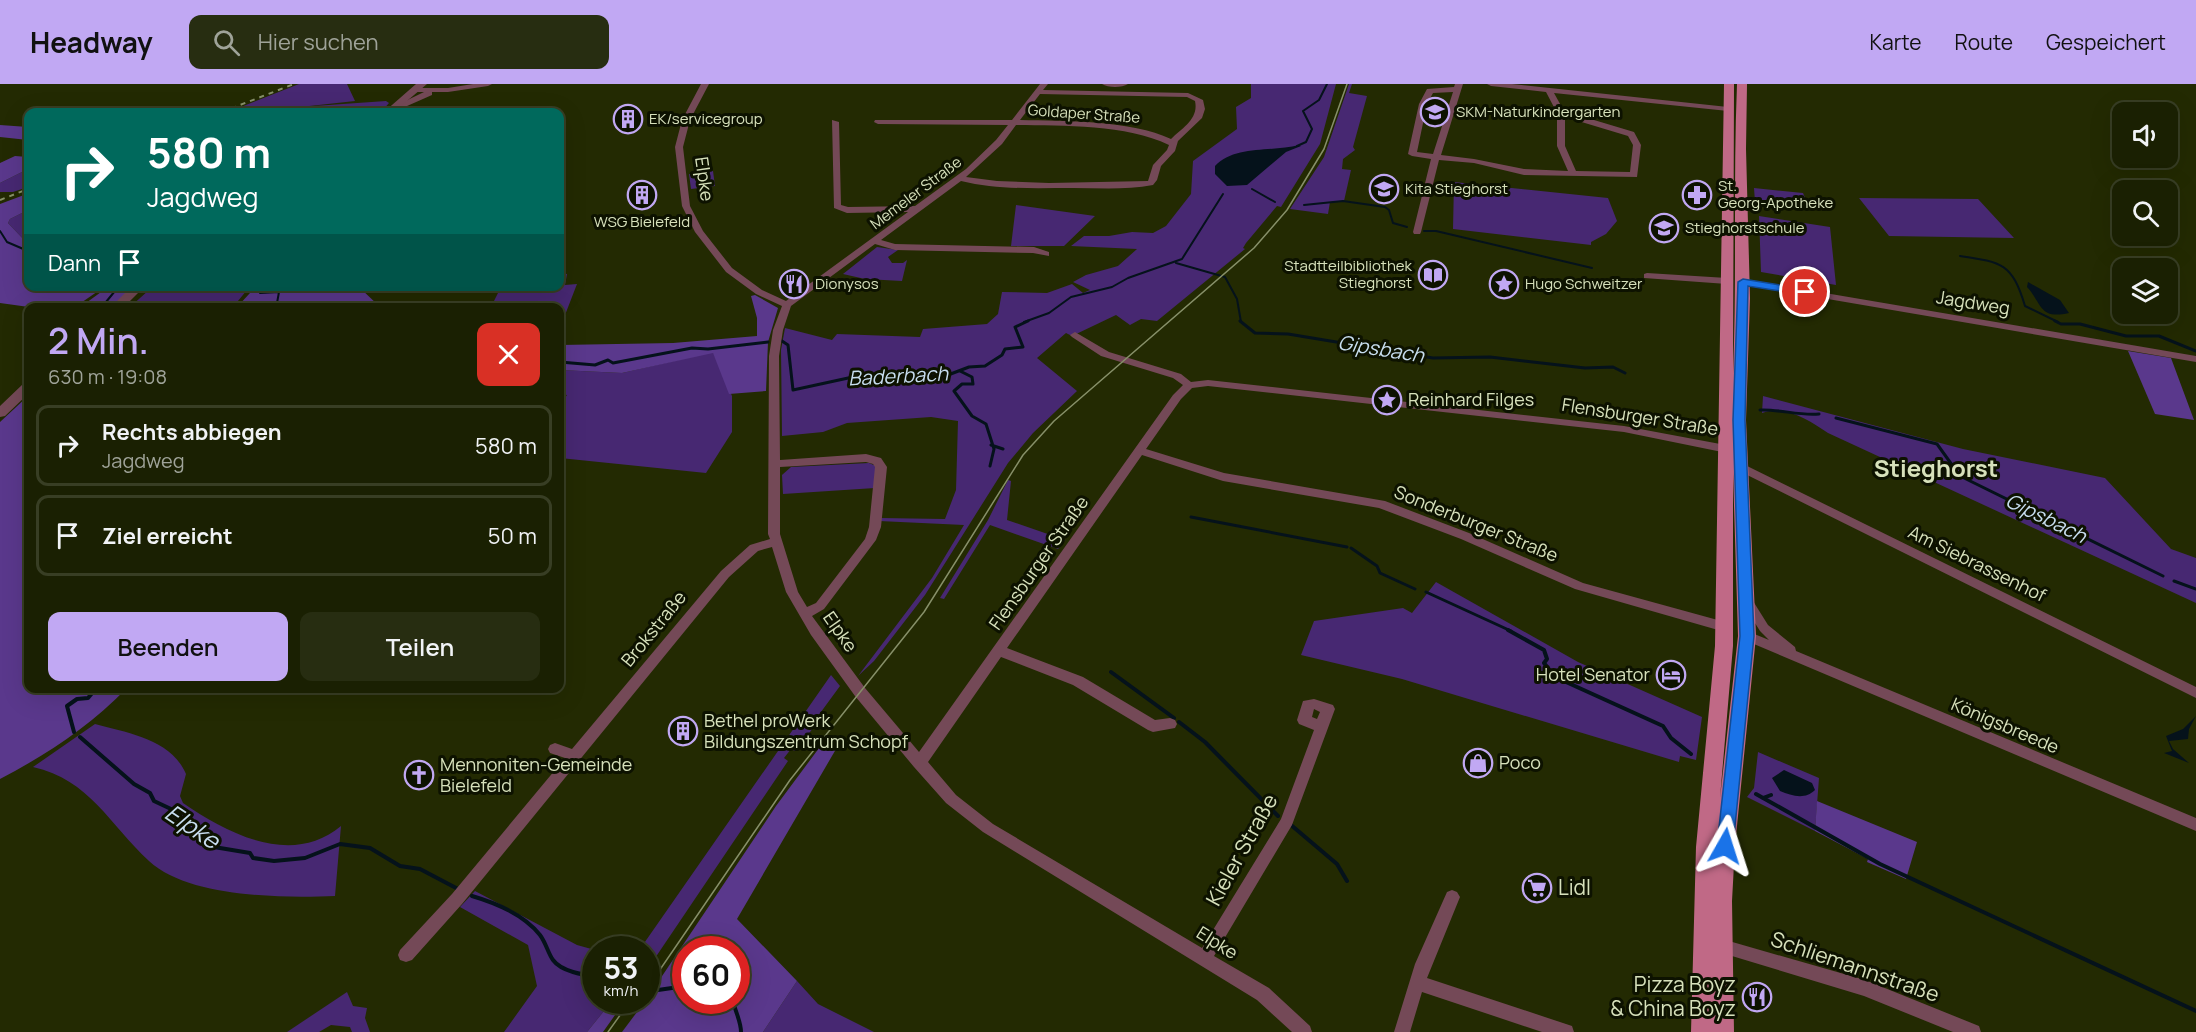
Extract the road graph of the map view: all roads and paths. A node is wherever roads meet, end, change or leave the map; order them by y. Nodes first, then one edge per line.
1 (488, 84) edge
2 (705, 84) edge
3 (1044, 84) edge
4 (1106, 84) edge
5 (1124, 84) edge
6 (1160, 84) edge
7 (1491, 84) edge
8 (1571, 84) edge
9 (1729, 84) edge
10 (1742, 84) edge
11 (418, 87) edge
12 (1458, 87) edge
13 (448, 90) junction
14 (1548, 91) junction
15 (1038, 92) junction
16 (1574, 94) junction
17 (1161, 95) junction
18 (394, 108) edge
19 (396, 108) edge
20 (1728, 109) junction
21 (1741, 111) junction
22 (1561, 114) junction
23 (836, 122) dead end
24 (878, 122) dead end
25 (1015, 123) junction
26 (1182, 134) junction
27 (1164, 135) junction
28 (1172, 142) junction
29 (1436, 157) junction
30 (1573, 173) junction
31 (960, 178) junction
32 (918, 209) junction
33 (1417, 232) dead end
34 (874, 241) junction
35 (1046, 254) dead end
36 (1647, 276) dead end
37 (1727, 281) junction
38 (1743, 282) junction
39 (134, 291) edge
40 (121, 303) edge
41 (787, 305) junction
42 (1075, 335) dead end
43 (2196, 359) edge
44 (1189, 385) junction
45 (24, 391) edge
46 (0, 413) edge
47 (1726, 449) junction
48 (1140, 451) junction
49 (774, 464) junction
50 (1741, 467) junction
51 (776, 542) junction
52 (1747, 600) junction
53 (804, 615) junction
54 (1725, 627) junction
55 (1747, 636) junction
56 (1000, 651) junction
57 (1800, 659) junction
58 (2196, 693) edge
59 (1170, 724) dead end
60 (1322, 727) dead end
61 (555, 749) dead end
62 (575, 756) junction
63 (919, 763) junction
64 (2196, 825) edge
65 (1452, 897) dead end
66 (1722, 946) junction
67 (406, 955) dead end
68 (1205, 957) junction
69 (1418, 983) junction
70 (1304, 1032) edge
71 (1402, 1032) edge
72 (1566, 1032) edge
73 (1702, 1032) edge
74 (1723, 1032) edge
75 (1973, 1032) edge

1 - 13 street
2 - 41 street, Elpke
3 - 15 street, Memeler Straße
4 - 5 street
6 - 17 street
7 - 14 street
8 - 16 street
9 - 20 main road
10 - 21 main road
11 - 13 street
11 - 18 street
12 - 29 street
12 - 29 street
13 - 19 street
14 - 16 street
14 - 22 street
15 - 17 street
15 - 25 street, Memeler Straße
16 - 20 street
17 - 26 street
20 - 21 main road
20 - 37 main road
21 - 38 main road
22 - 30 street
22 - 30 street
23 - 32 street
24 - 25 street, Goldaper Straße
25 - 27 street, Goldaper Straße
25 - 31 street, Memeler Straße
26 - 27 street
26 - 28 street
27 - 28 street
28 - 31 street
29 - 30 street
29 - 33 street
31 - 32 street, Memeler Straße
32 - 34 street, Memeler Straße
34 - 35 street
34 - 41 street, Memeler Straße
36 - 37 street
37 - 38 main road
37 - 47 main road
38 - 43 street, Jagdweg
38 - 50 main road
39 - 40 street
41 - 49 street, Elpke
42 - 44 street
44 - 47 street, Flensburger Straße
44 - 48 street, Flensburger Straße
45 - 46 street
47 - 54 main road
48 - 54 street, Sonderburger Straße
48 - 56 street, Flensburger Straße
49 - 51 street, Elpke
49 - 53 street
50 - 52 main road
50 - 58 street, Am Siebrassenhof
51 - 53 street, Elpke
51 - 62 street, Brokstraße
52 - 55 main road
52 - 57 street, Königsbreede
53 - 63 street, Elpke
54 - 55 main road
54 - 73 main road
55 - 57 street, Königsbreede
55 - 66 main road
56 - 59 street
56 - 63 street, Flensburger Straße
57 - 64 street, Königsbreede
60 - 68 street, Kieler Straße
61 - 62 street
62 - 67 street, Brokstraße
63 - 68 street, Elpke
65 - 69 street
66 - 74 main road
66 - 75 street, Schliemannstraße
68 - 70 street, Elpke
69 - 71 street
69 - 72 street

